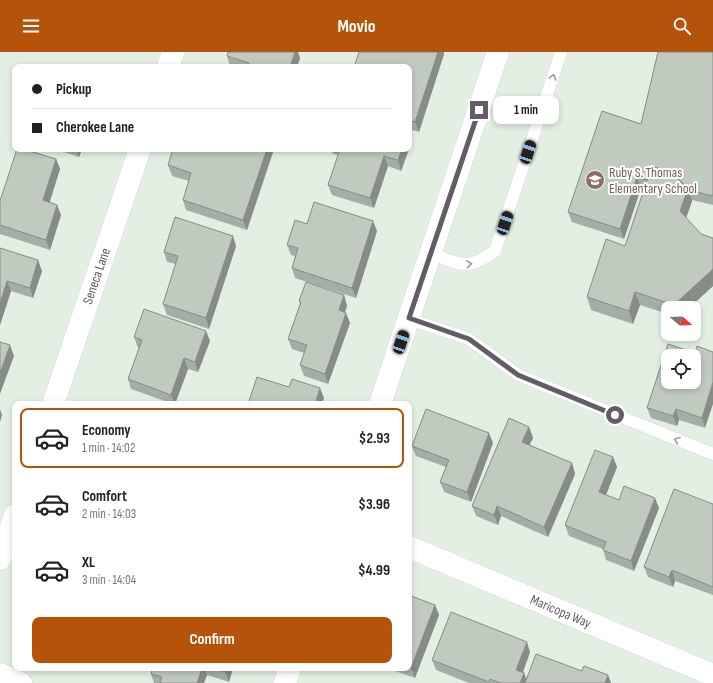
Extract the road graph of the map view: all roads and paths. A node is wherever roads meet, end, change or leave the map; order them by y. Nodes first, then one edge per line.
1 (173, 52) edge
2 (498, 52) edge
3 (561, 52) edge
4 (169, 64) edge
5 (139, 152) edge
6 (432, 254) junction
7 (409, 318) junction
8 (54, 401) edge
9 (381, 401) edge
10 (713, 454) edge
11 (12, 524) edge
12 (412, 548) edge
13 (0, 559) edge
14 (289, 671) edge
15 (0, 674) edge
16 (713, 675) edge
17 (21, 683) edge
18 (285, 683) edge

1 - 4 street
2 - 6 street
6 -> 3 lane
5 - 8 street, Seneca Lane
6 - 7 street
7 - 9 street
10 -> 7 lane
11 - 13 street
12 - 16 street, Maricopa Way
14 - 18 street
15 - 17 street

